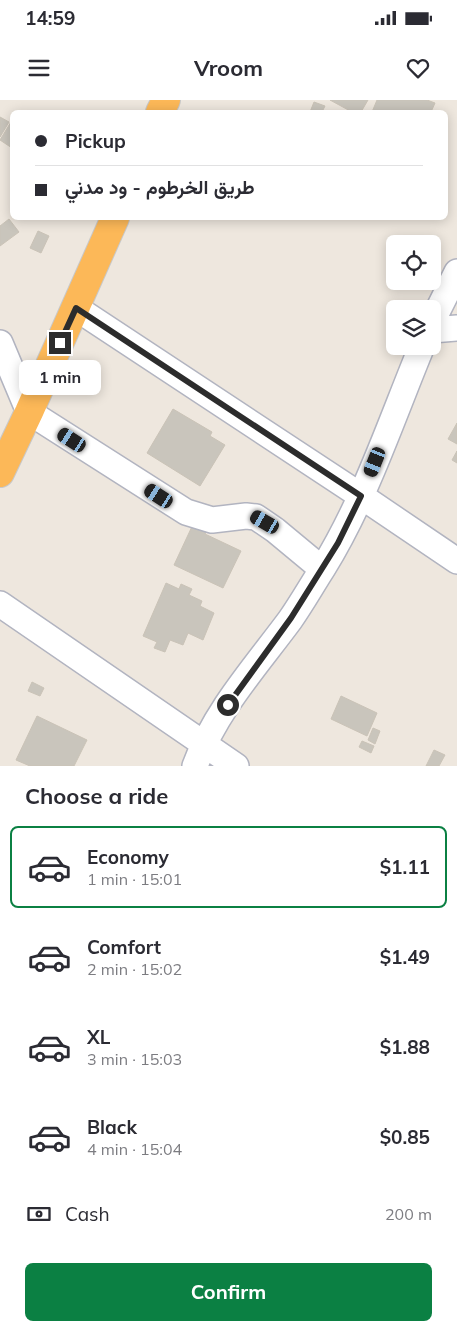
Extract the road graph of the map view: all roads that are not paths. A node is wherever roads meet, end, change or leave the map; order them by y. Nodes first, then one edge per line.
1 (114, 220) edge
2 (457, 272) edge
3 (441, 304) edge
4 (76, 308) junction
5 (457, 328) edge
6 (441, 329) edge
7 (0, 343) edge
8 (418, 355) edge
9 (29, 412) junction
10 (0, 474) edge
11 (361, 496) junction
12 (457, 561) edge
13 (322, 569) junction
14 (0, 604) edge
15 (204, 742) junction
16 (195, 766) edge
17 (236, 766) edge

1 - 4 highway
2 - 3 street
4 - 9 highway
4 - 11 street
5 - 6 street
7 - 9 street
8 - 11 street
9 - 10 highway
9 - 13 street
11 - 12 street
11 - 13 street
13 - 15 street
14 - 15 street
15 - 16 street
15 - 17 street

